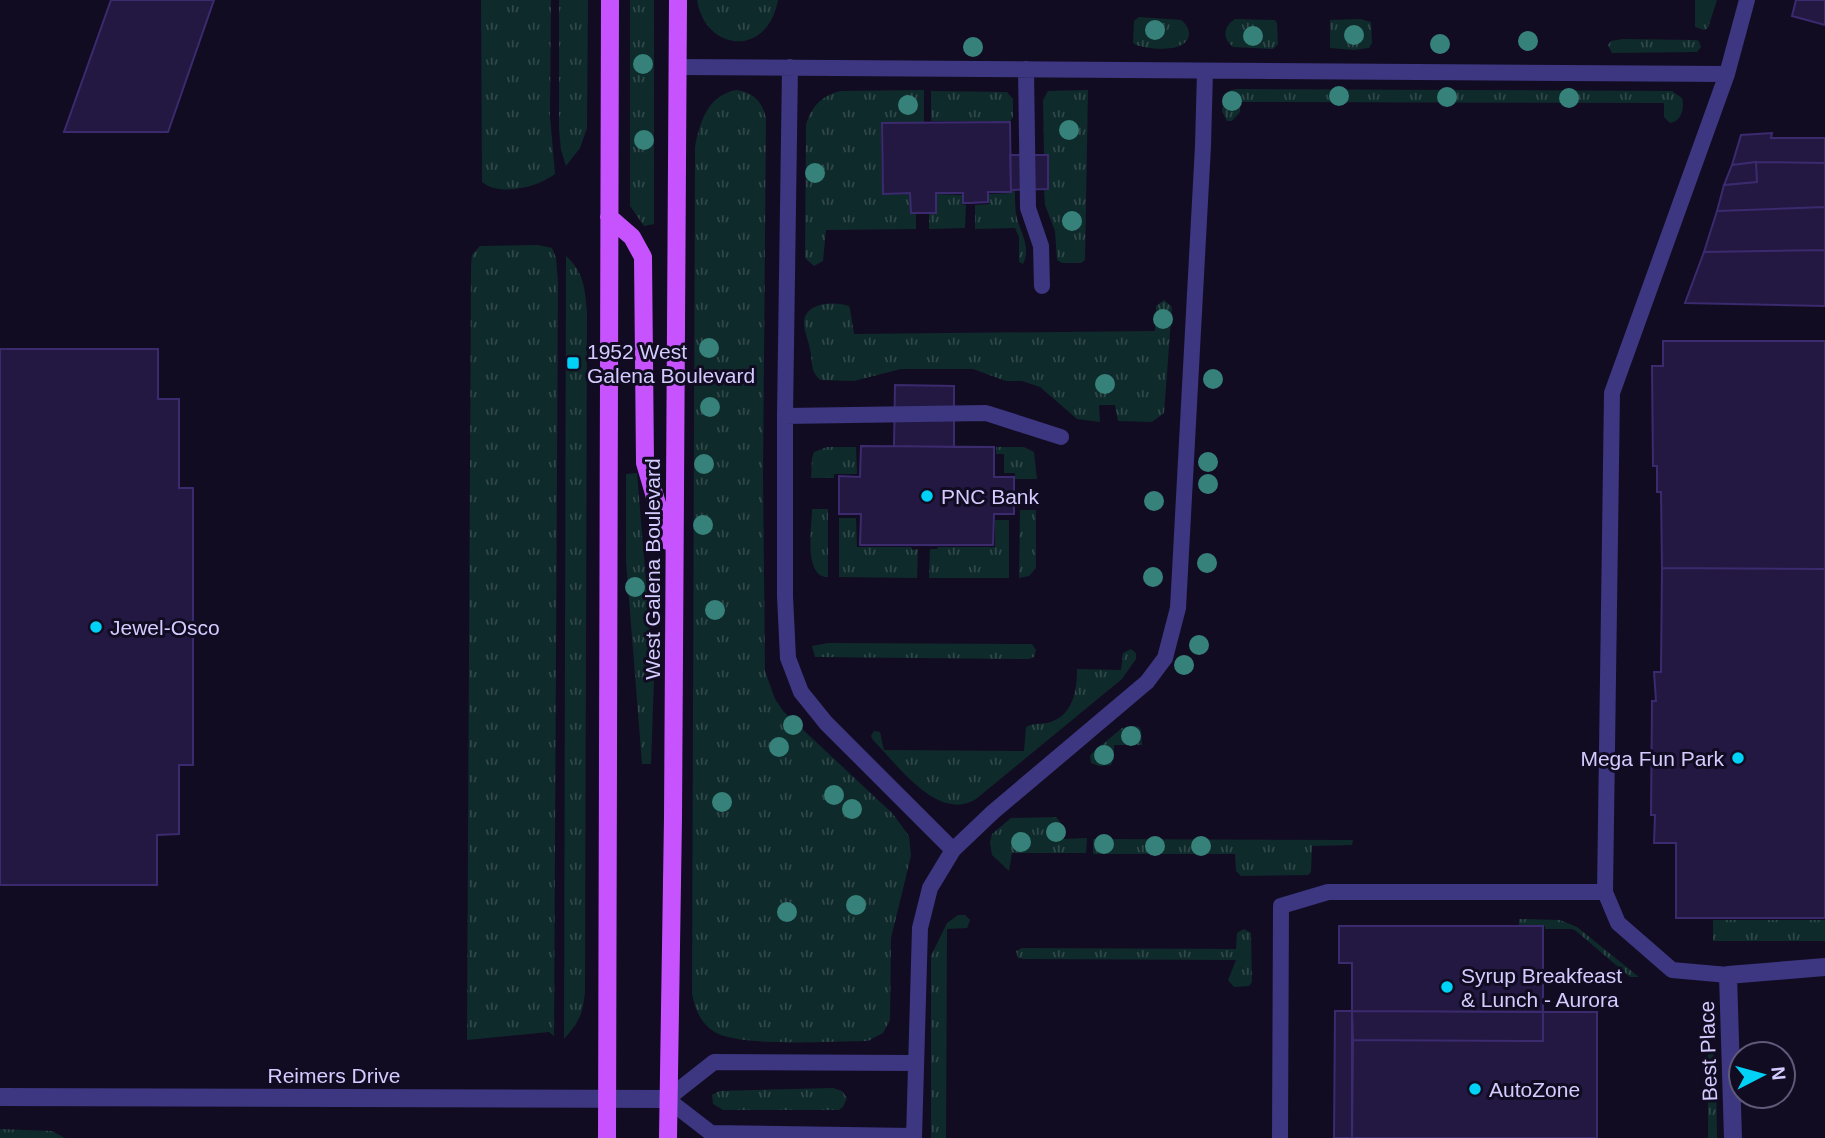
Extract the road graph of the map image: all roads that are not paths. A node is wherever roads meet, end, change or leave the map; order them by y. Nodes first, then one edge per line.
1 (610, 0) edge
2 (678, 0) edge
3 (1747, 0) edge
4 (678, 67) junction
5 (790, 67) junction
6 (1026, 69) junction
7 (1205, 71) junction
8 (1727, 74) junction
9 (609, 217) junction
10 (1042, 286) dead end
11 (785, 415) junction
12 (1061, 437) dead end
13 (674, 562) junction
14 (953, 850) junction
15 (1605, 892) junction
16 (1825, 967) edge
17 (1728, 975) junction
18 (915, 1063) junction
19 (0, 1097) edge
20 (608, 1098) junction
21 (667, 1100) junction
22 (914, 1137) edge
23 (607, 1138) edge
24 (668, 1138) edge
25 (1280, 1138) edge
26 (1734, 1138) edge

1 - 9 main road, West Galena Boulevard
2 - 4 main road, West Galena Boulevard
3 - 8 lane
4 - 5 lane
4 - 13 main road, West Galena Boulevard
5 - 6 lane
5 - 11 lane
6 - 7 lane
6 - 10 lane
7 - 8 lane
7 - 14 lane
8 - 15 lane
9 - 13 main road
9 - 20 main road, West Galena Boulevard
11 - 12 lane
11 - 14 lane
13 - 21 main road, West Galena Boulevard
14 - 18 lane
15 - 17 lane
15 - 25 lane
16 - 17 street, Best Place
17 - 26 street, Best Place
18 - 21 lane
18 - 22 lane
19 - 20 street, Reimers Drive
20 - 21 street, Reimers Drive
20 - 23 main road, West Galena Boulevard
21 - 22 lane
21 - 24 main road, West Galena Boulevard

